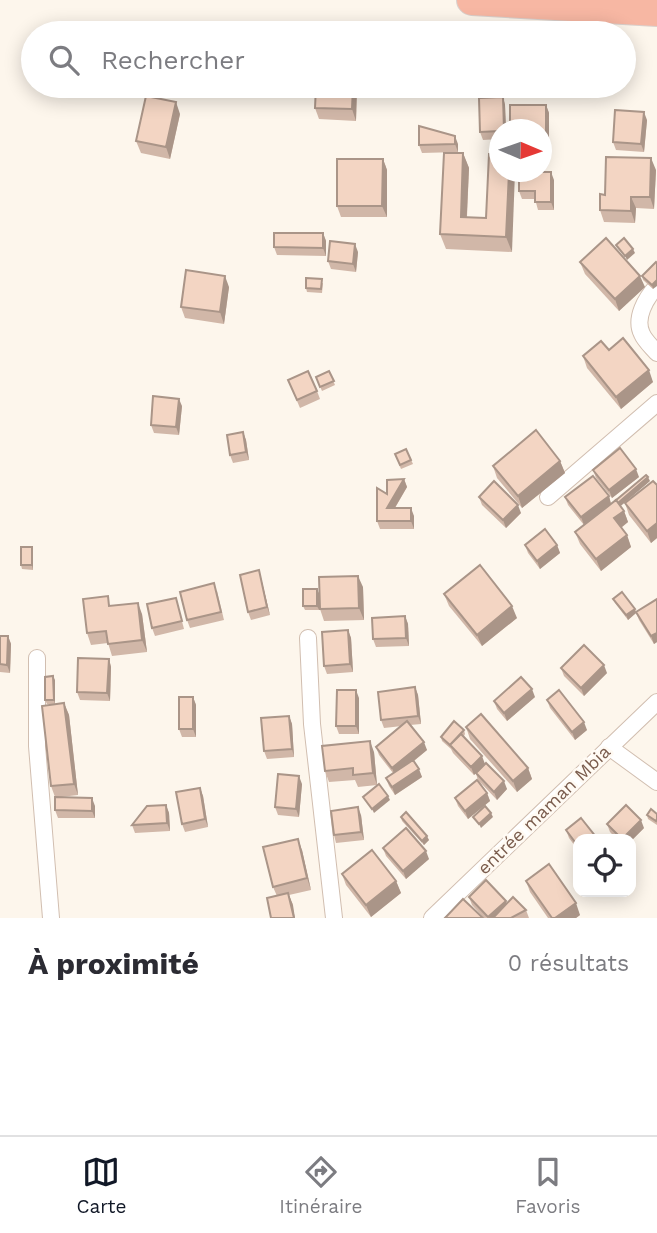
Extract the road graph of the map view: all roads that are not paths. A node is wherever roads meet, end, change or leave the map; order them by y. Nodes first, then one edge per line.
1 (472, 0) edge
2 (506, 1) edge
3 (657, 11) edge
4 (657, 286) edge
5 (657, 353) edge
6 (657, 403) edge
7 (548, 497) dead end
8 (308, 638) dead end
9 (37, 658) dead end
10 (657, 702) edge
11 (609, 747) junction
12 (657, 782) edge
13 (51, 918) edge
14 (334, 918) edge
15 (432, 918) edge

1 - 2 highway
2 - 3 highway
4 - 5 street
6 - 7 street
8 - 14 street
9 - 13 street
10 - 11 street, entrée maman Mbia
11 - 12 street
11 - 15 street, entrée maman Mbia

